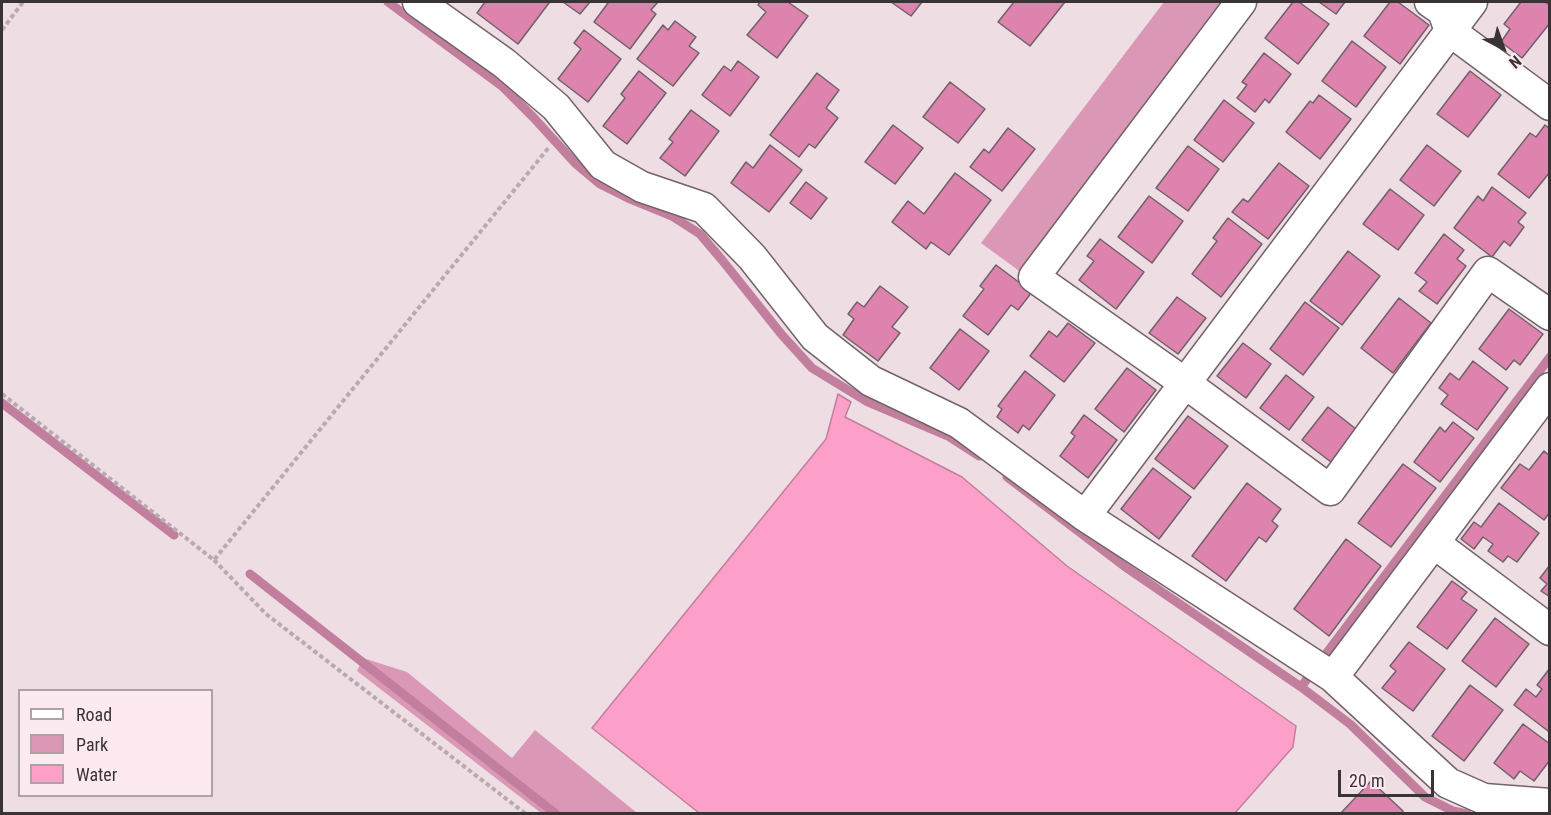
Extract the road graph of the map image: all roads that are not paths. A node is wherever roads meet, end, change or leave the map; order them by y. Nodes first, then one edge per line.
1 (420, 2) edge
2 (1241, 2) edge
3 (1430, 2) edge
4 (1472, 2) edge
5 (1450, 31) junction
6 (1550, 105) edge
7 (1550, 315) edge
8 (1185, 383) junction
9 (1544, 408) edge
10 (1085, 516) junction
11 (1434, 543) junction
12 (1550, 630) edge
13 (1322, 670) junction
14 (1550, 804) edge

1 - 10 street
2 - 8 street
3 - 5 street
4 - 5 street
5 - 6 street
5 - 8 street
7 - 8 street
8 - 10 street
9 - 11 street
10 - 13 street
11 - 12 street
11 - 13 street
13 - 14 street

